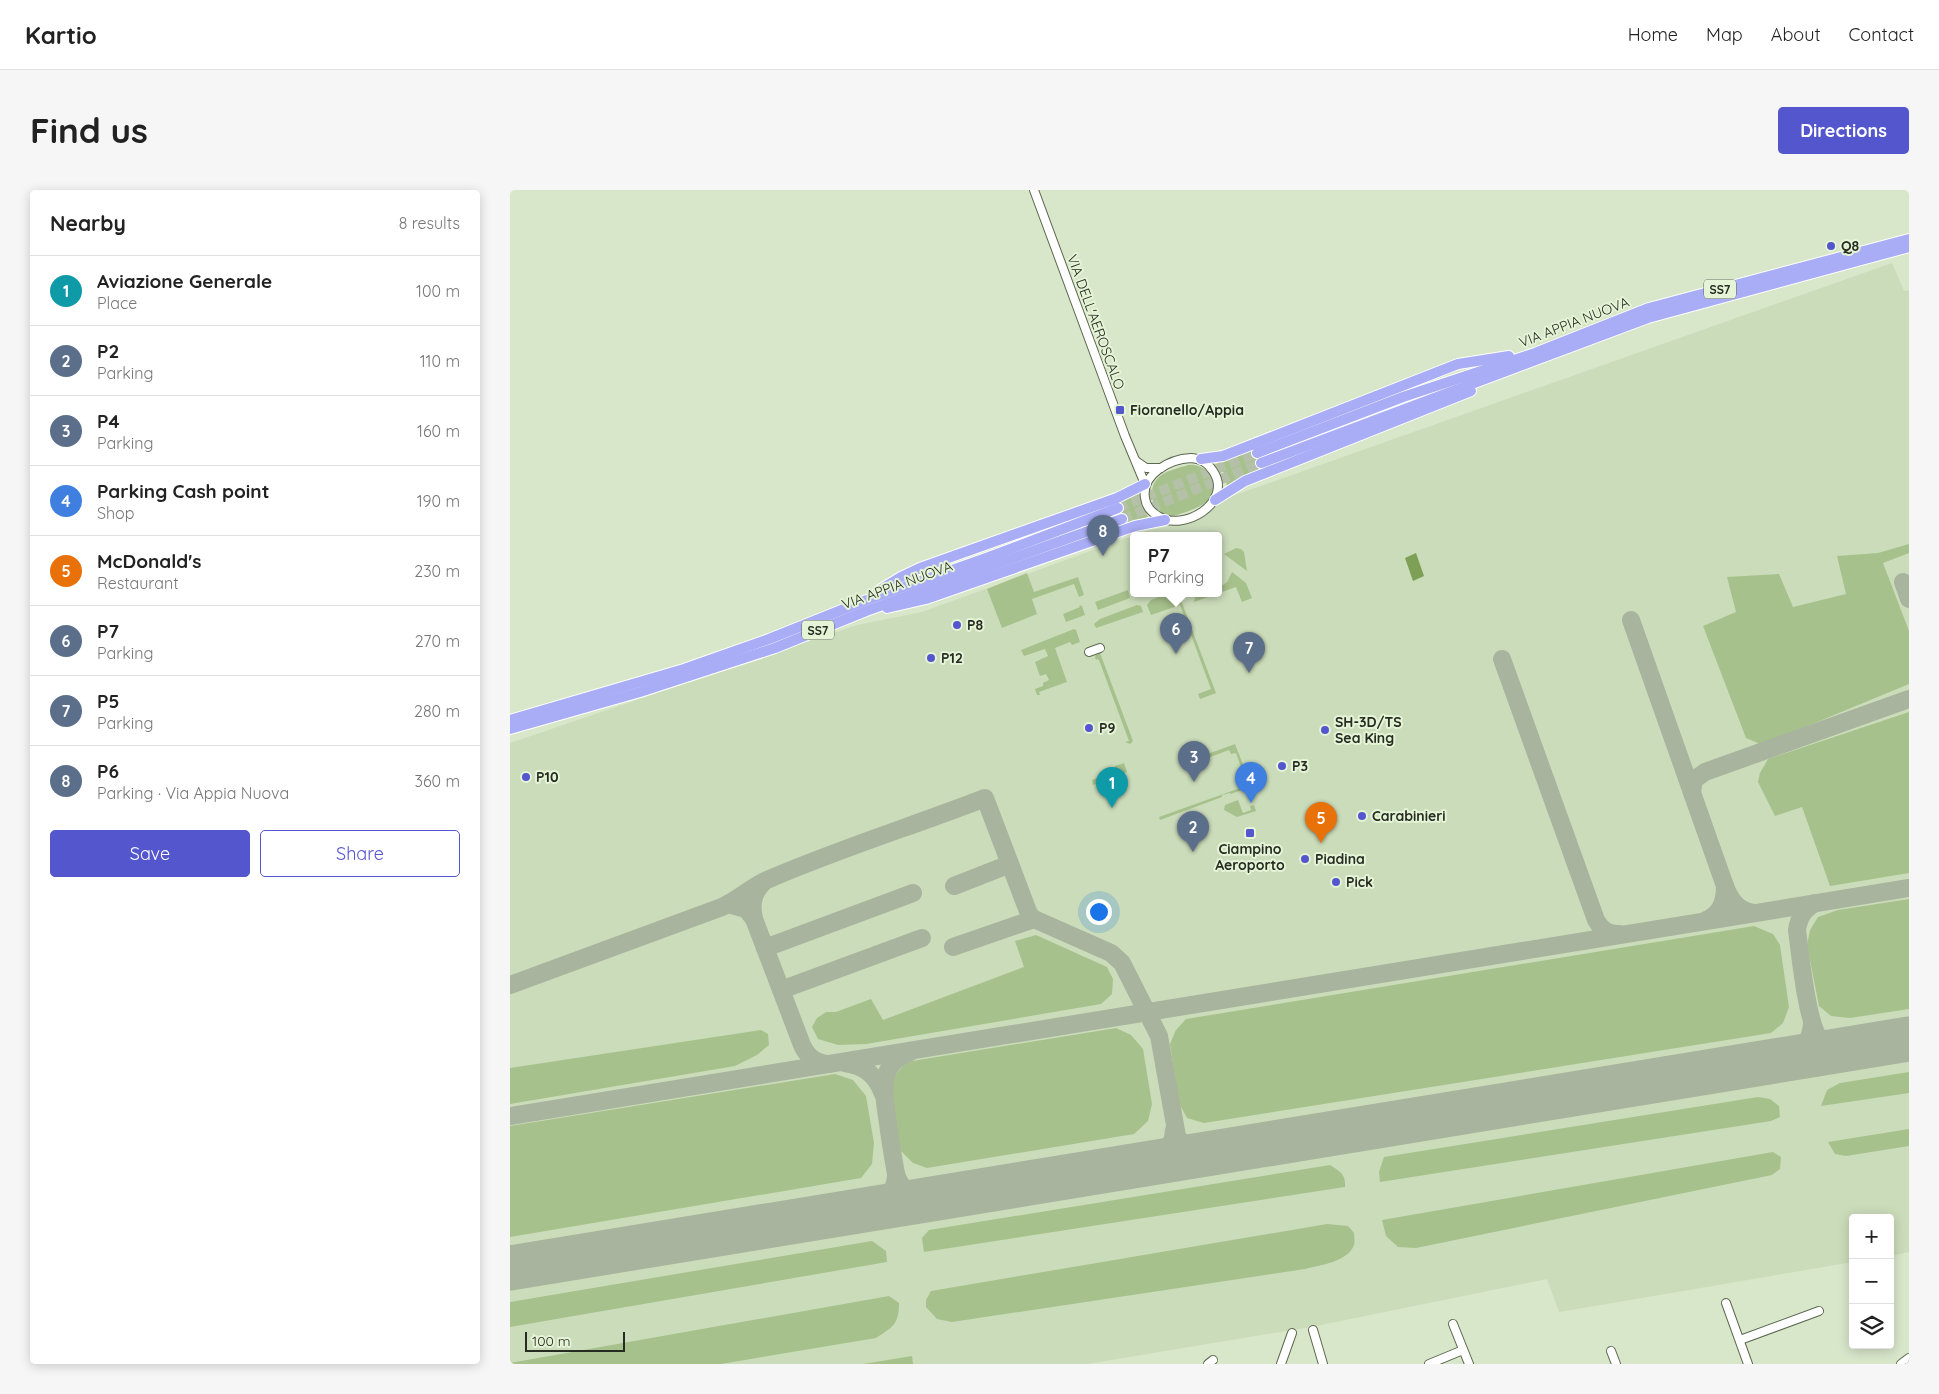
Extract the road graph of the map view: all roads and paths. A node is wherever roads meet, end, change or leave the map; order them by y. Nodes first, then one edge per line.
1 (1037, 191) edge
2 (1909, 239) edge
3 (1909, 249) edge
4 (1532, 357) junction
5 (1259, 458) tunnel mouth
6 (1134, 459) junction
7 (1201, 459) junction
8 (1161, 468) junction
9 (1145, 484) junction
10 (1215, 500) junction
11 (1120, 514) tunnel mouth
12 (1165, 520) junction
13 (865, 606) junction
14 (1100, 648) dead end
15 (1089, 652) dead end
16 (510, 720) edge
17 (510, 729) edge
18 (1726, 1303) dead end
19 (1819, 1311) dead end
20 (1453, 1324) dead end
21 (1314, 1330) dead end
22 (1292, 1333) dead end
23 (1740, 1340) junction
24 (1463, 1350) junction
25 (1611, 1351) dead end
26 (1909, 1358) edge
27 (1281, 1364) edge
28 (1323, 1364) edge
29 (1428, 1364) edge
30 (1469, 1364) edge
31 (1616, 1364) edge
32 (1748, 1364) edge
33 (1901, 1364) edge

1 - 6 street, VIA DELL'AEROSCALO
2 - 4 main road, VIA APPIA NUOVA / SS7
3 - 4 main road, VIA APPIA NUOVA / SS7
4 - 5 main road, VIA APPIA NUOVA / SS7
4 - 7 main road
4 - 10 main road
6 - 8 street
6 - 9 street, VIA DELL'AEROSCALO
7 - 8 street
7 - 10 street
8 - 9 street
9 - 12 street
9 - 13 main road
10 - 12 street
11 - 13 main road, VIA APPIA NUOVA / SS7
12 - 13 main road
13 - 16 main road, VIA APPIA NUOVA / SS7
13 - 17 main road, VIA APPIA NUOVA / SS7
14 - 15 street
18 - 23 street
19 - 23 street
20 - 24 street
21 - 28 street
22 - 27 street
23 - 32 street
24 - 29 street
24 - 30 street
25 - 31 street
26 - 33 street

